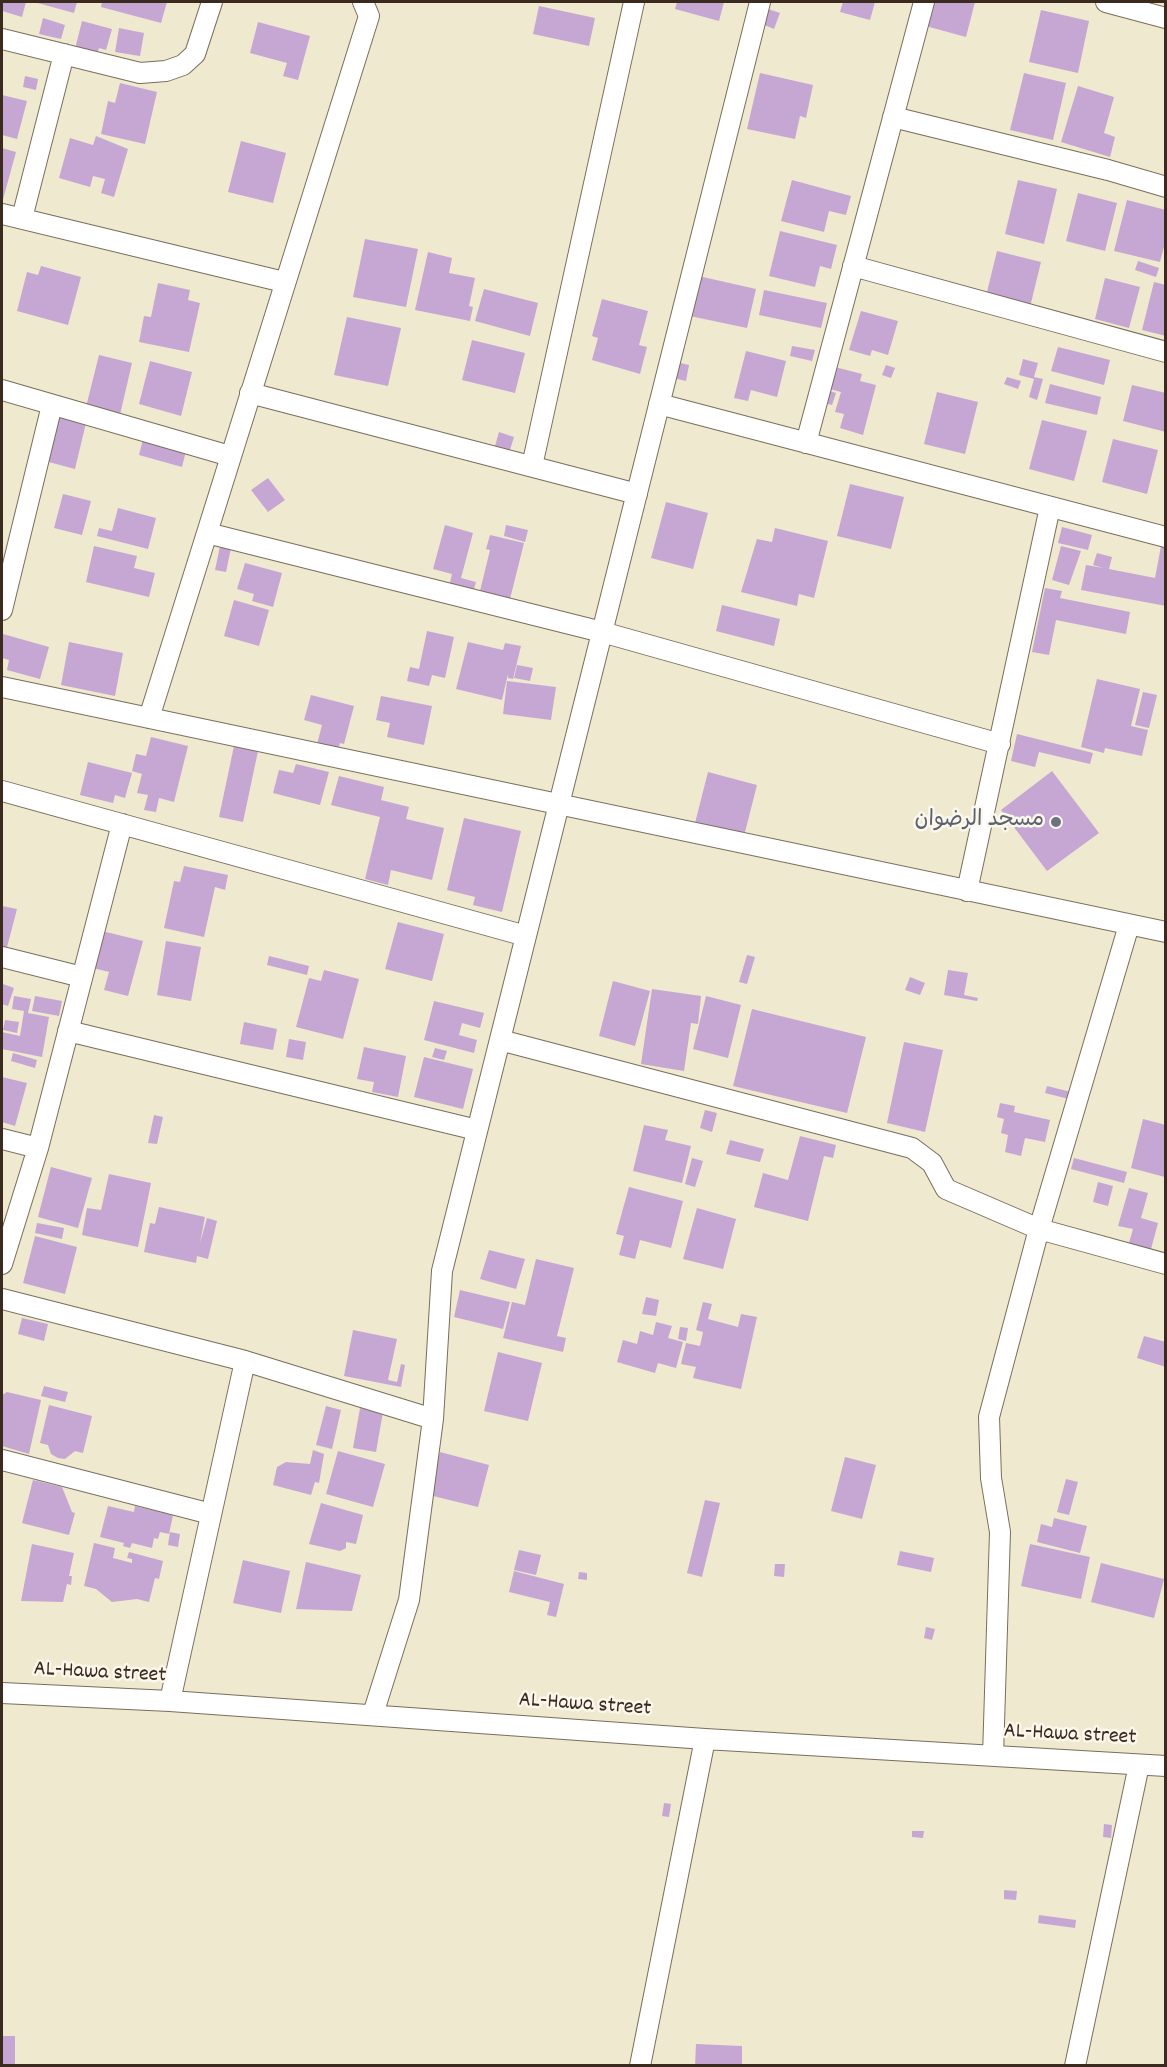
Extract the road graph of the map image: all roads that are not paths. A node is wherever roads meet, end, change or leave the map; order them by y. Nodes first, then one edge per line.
1 (212, 2) edge
2 (363, 2) edge
3 (634, 2) edge
4 (760, 2) edge
5 (924, 2) edge
6 (1106, 2) edge
7 (1166, 18) edge
8 (2, 39) edge
9 (64, 54) junction
10 (893, 117) junction
11 (1166, 187) edge
12 (2, 214) edge
13 (22, 219) junction
14 (853, 266) junction
15 (284, 282) junction
16 (1166, 352) edge
17 (2, 390) edge
18 (250, 393) junction
19 (659, 404) junction
20 (52, 405) junction
21 (806, 443) junction
22 (230, 456) junction
23 (532, 466) junction
24 (637, 494) junction
25 (1050, 507) junction
26 (207, 533) junction
27 (1166, 537) edge
28 (8, 553) edge
29 (2, 610) edge
30 (602, 632) junction
31 (2, 687) edge
32 (149, 718) junction
33 (1000, 744) junction
34 (2, 791) edge
35 (559, 804) junction
36 (122, 824) junction
37 (967, 891) junction
38 (1128, 925) junction
39 (1166, 932) edge
40 (526, 936) junction
41 (2, 957) edge
42 (82, 977) junction
43 (68, 1031) junction
44 (500, 1040) junction
45 (477, 1130) junction
46 (2, 1139) edge
47 (38, 1148) junction
48 (1039, 1229) junction
49 (2, 1264) edge
50 (1166, 1264) edge
51 (2, 1299) edge
52 (245, 1361) junction
53 (433, 1419) junction
54 (2, 1460) edge
55 (211, 1514) junction
56 (2, 1693) edge
57 (170, 1701) junction
58 (373, 1714) junction
59 (705, 1738) junction
60 (993, 1756) junction
61 (1139, 1765) junction
62 (1166, 1766) edge
63 (640, 2066) edge
64 (1075, 2066) edge

1 - 9 street
2 - 15 street
3 - 23 street
4 - 19 street
5 - 10 street
6 - 7 street
8 - 9 street
9 - 13 street
10 - 11 street
10 - 14 street
12 - 13 street
13 - 15 street
14 - 16 street
14 - 21 street
15 - 18 street
17 - 20 street
18 - 22 street
18 - 23 street
19 - 21 street
19 - 24 street
20 - 22 street
20 - 28 street
21 - 25 street
22 - 26 street
23 - 24 street
24 - 30 street
25 - 27 street
25 - 33 street
26 - 30 street
26 - 32 street
28 - 29 street
30 - 33 street
30 - 35 street
31 - 32 street
32 - 35 street
33 - 37 street
34 - 36 street
35 - 37 street
35 - 40 street
36 - 40 street
36 - 42 street
37 - 38 street
38 - 39 street
38 - 48 street
40 - 44 street
41 - 42 street
42 - 43 street
43 - 45 street
43 - 47 street
44 - 45 street
44 - 48 street
45 - 53 street
46 - 47 street
47 - 49 street
48 - 50 street
48 - 60 street
51 - 52 street
52 - 53 street
52 - 55 street
53 - 58 street
54 - 55 street
55 - 57 street
56 - 57 street, AL-Hawa street
57 - 58 street, AL-Hawa street
58 - 59 street, AL-Hawa street
59 - 60 street, AL-Hawa street
59 - 63 street
60 - 61 street, AL-Hawa street
61 - 62 street, AL-Hawa street
61 - 64 street

